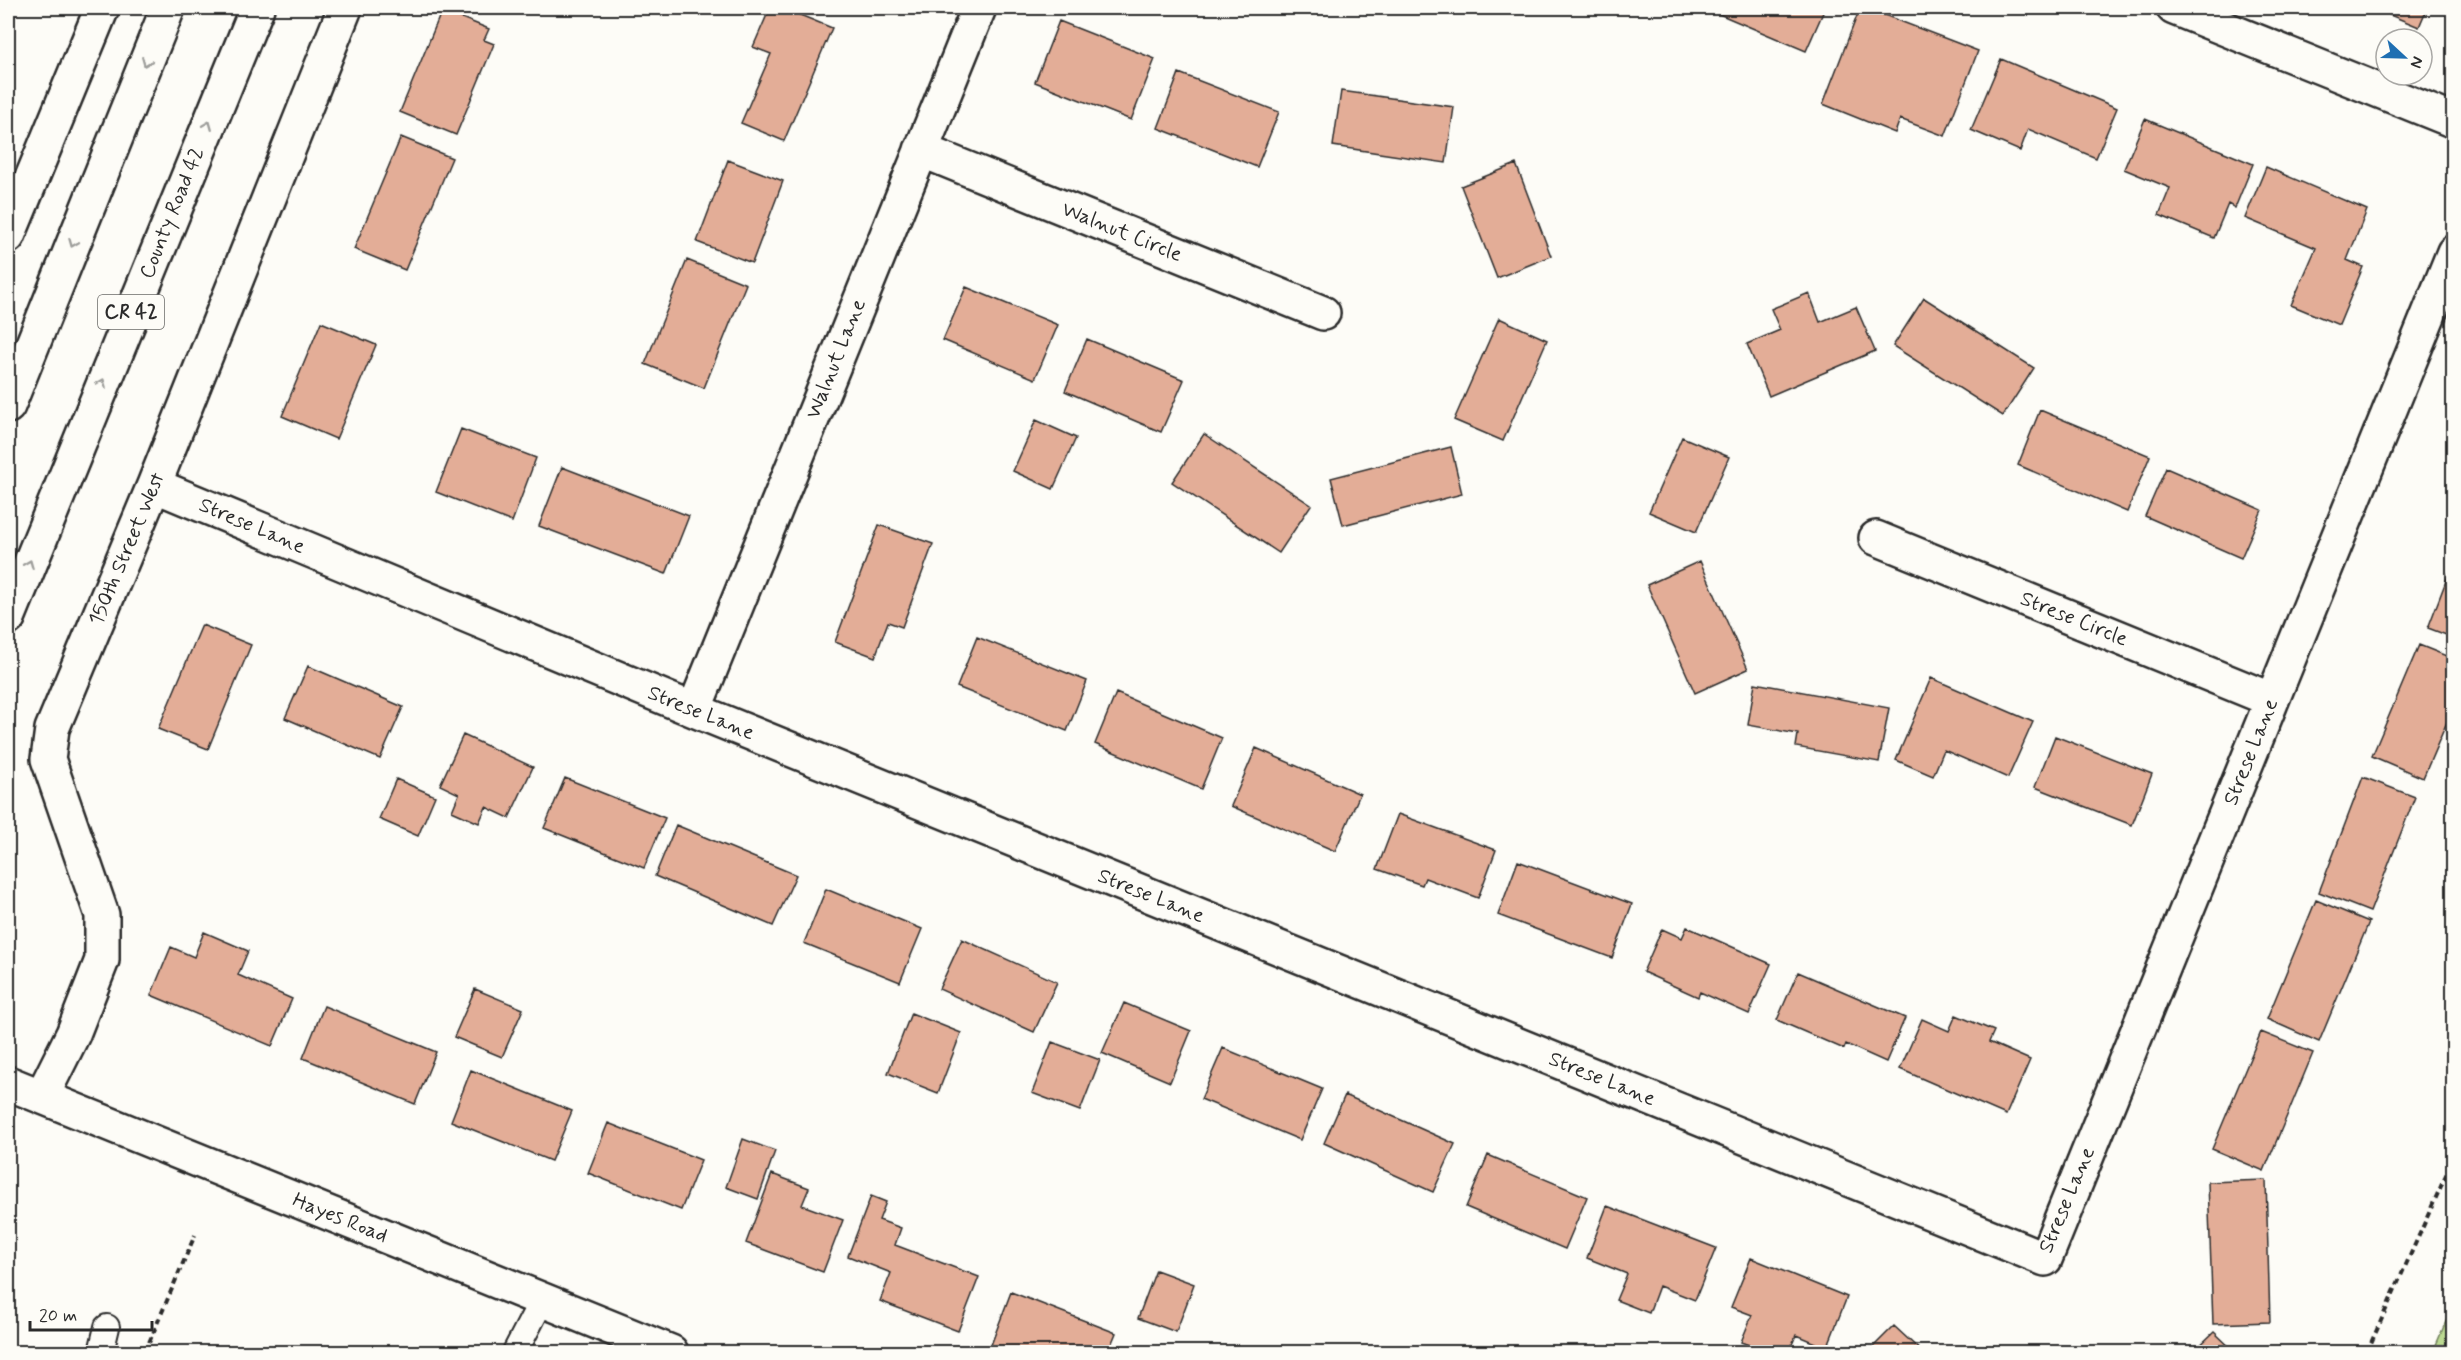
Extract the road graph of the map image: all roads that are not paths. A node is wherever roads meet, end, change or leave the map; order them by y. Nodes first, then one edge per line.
1 (102, 8) edge
2 (168, 8) edge
3 (257, 8) edge
4 (345, 8) edge
5 (979, 8) edge
6 (2174, 8) edge
7 (2454, 121) edge
8 (921, 150) junction
9 (8, 236) edge
10 (2454, 252) edge
11 (1323, 313) dead end
12 (8, 406) edge
13 (154, 485) junction
14 (1876, 538) dead end
15 (8, 618) edge
16 (2272, 700) junction
17 (694, 710) junction
18 (8, 1083) edge
19 (42, 1096) junction
20 (542, 1300) junction
21 (107, 1326) dead end
22 (100, 1353) edge
23 (515, 1353) edge
24 (671, 1353) edge

1 - 9 main road
2 -> 12 main road
15 -> 3 main road, County Road 42 / CR 42
4 - 13 main road, 150th Street West
5 - 8 main road, Walnut Lane
6 - 7 main road
8 - 11 main road, Walnut Circle
8 - 17 main road, Walnut Lane
10 - 16 main road, Strese Lane
13 - 17 main road, Strese Lane
13 - 19 main road, 150th Street West
14 - 16 main road, Strese Circle
16 - 17 main road, Strese Lane
18 - 19 main road, Hayes Road
19 - 20 main road, Hayes Road
20 - 23 lane
20 - 24 main road, Hayes Road
21 - 22 lane

